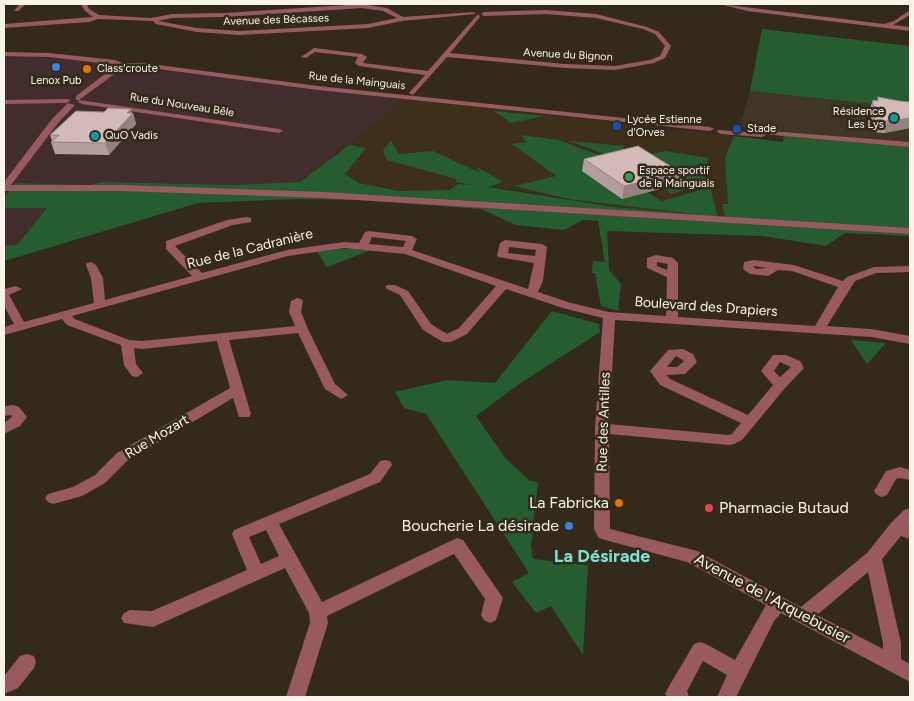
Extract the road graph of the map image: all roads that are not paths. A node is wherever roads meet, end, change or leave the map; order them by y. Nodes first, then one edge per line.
1 (23, 4) edge
2 (84, 4) edge
3 (723, 4) edge
4 (16, 10) dead end
5 (910, 12) edge
6 (480, 13) junction
7 (98, 17) junction
8 (402, 19) junction
9 (151, 20) junction
10 (4, 26) edge
11 (882, 26) junction
12 (910, 29) edge
13 (4, 54) edge
14 (446, 55) junction
15 (304, 57) dead end
16 (122, 66) junction
17 (430, 72) junction
18 (413, 93) dead end
19 (80, 100) junction
20 (4, 102) edge
21 (69, 103) junction
22 (279, 131) dead end
23 (774, 134) junction
24 (910, 145) edge
25 (910, 149) edge
26 (4, 188) edge
27 (247, 220) dead end
28 (910, 231) edge
29 (539, 260) dead end
30 (91, 265) dead end
31 (776, 266) dead end
32 (910, 269) edge
33 (671, 275) dead end
34 (200, 277) junction
35 (504, 284) junction
36 (845, 286) junction
37 (391, 287) dead end
38 (16, 288) dead end
39 (4, 294) edge
40 (532, 294) junction
41 (297, 301) dead end
42 (100, 304) junction
43 (65, 314) junction
44 (609, 316) junction
45 (672, 322) junction
46 (21, 326) junction
47 (302, 329) junction
48 (819, 329) junction
49 (4, 330) edge
50 (222, 338) junction
51 (910, 340) edge
52 (127, 343) junction
53 (656, 371) dead end
54 (137, 373) dead end
55 (780, 386) dead end
56 (236, 390) junction
57 (341, 395) dead end
58 (4, 411) edge
59 (244, 414) dead end
60 (750, 422) junction
61 (602, 428) junction
62 (4, 429) edge
63 (385, 465) dead end
64 (910, 475) edge
65 (882, 491) dead end
66 (53, 498) dead end
67 (910, 514) edge
68 (270, 522) junction
69 (602, 529) joint
70 (904, 530) edge
71 (873, 558) junction
72 (289, 559) junction
73 (257, 573) junction
74 (778, 603) junction
75 (318, 612) junction
76 (490, 615) dead end
77 (803, 616) junction
78 (130, 618) dead end
79 (27, 662) dead end
80 (892, 663) junction
81 (739, 672) junction
82 (910, 673) edge
83 (4, 685) edge
84 (296, 697) edge
85 (680, 697) edge
86 (726, 697) edge

1 - 4 street
2 - 7 street
3 - 11 street
5 - 11 street
6 - 8 street, Avenue des Bécasses
6 - 14 street
6 - 14 street, Avenue du Bignon
7 - 9 street
7 - 10 street
8 - 9 street, Avenue des Bécasses
8 - 9 street
11 - 12 street
13 - 16 street, Rue de la Mainguais
14 - 17 street
15 - 17 street
16 - 19 street
16 - 23 street, Rue de la Mainguais
17 - 18 street
19 - 21 street
19 - 22 street, Rue du Nouveau Bêle
20 - 21 street
21 - 26 street
23 - 24 street
23 - 25 street
26 - 28 street
27 - 34 street
29 - 40 street
30 - 42 street
31 - 36 street
32 - 36 street
33 - 45 street
34 - 35 street, Rue de la Cadranière
34 - 42 street, Rue de la Cadranière
35 - 37 street
35 - 40 street, Boulevard des Drapiers
36 - 48 street
38 - 39 street
39 - 46 street
40 - 44 street, Boulevard des Drapiers
41 - 47 street
42 - 43 street, Rue de la Cadranière
43 - 46 street, Rue de la Cadranière
43 - 52 street
44 - 45 street, Boulevard des Drapiers
44 - 61 street, Rue des Antilles
45 - 48 street, Boulevard des Drapiers
46 - 49 street, Rue de la Cadranière
47 - 50 street
47 - 57 street
48 - 51 street, Boulevard des Drapiers
50 - 52 street
50 - 56 street
52 - 54 street
53 - 60 street
55 - 60 street
56 - 59 street
56 - 66 street, Rue Mozart
58 - 62 street
60 - 61 street
61 - 69 street, Rue des Antilles
63 - 68 street
64 - 65 street
67 - 70 street
68 - 72 street
68 - 73 street
69 - 74 street, Avenue de l'Arquebusier
70 - 71 street
71 - 77 street
71 - 80 street
72 - 73 street
72 - 75 street
73 - 78 street
74 - 77 street, Avenue de l'Arquebusier
74 - 81 street
75 - 76 street
75 - 84 street
77 - 80 street, Avenue de l'Arquebusier
79 - 83 street
80 - 82 street, Avenue de l'Arquebusier
81 - 85 street
81 - 86 street

